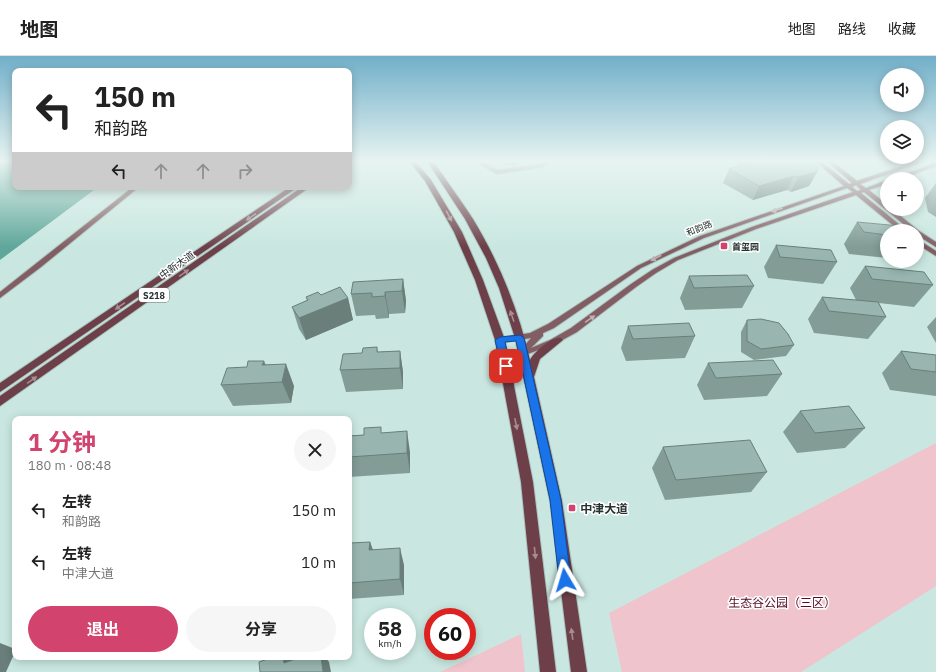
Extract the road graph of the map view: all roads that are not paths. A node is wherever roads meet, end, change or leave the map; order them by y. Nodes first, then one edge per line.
1 (132, 190) edge
2 (291, 190) edge
3 (303, 190) edge
4 (434, 190) edge
5 (450, 190) edge
6 (837, 190) edge
7 (853, 190) edge
8 (865, 190) joint
9 (857, 193) junction
10 (880, 202) edge
11 (897, 216) edge
12 (895, 224) edge
13 (907, 224) edge
14 (924, 237) edge
15 (936, 245) edge
16 (924, 246) edge
17 (936, 254) edge
18 (0, 296) edge
19 (551, 326) junction
20 (520, 338) junction
21 (500, 340) junction
22 (558, 340) junction
23 (522, 353) junction
24 (504, 357) junction
25 (530, 381) junction
26 (509, 386) junction
27 (0, 388) edge
28 (0, 402) edge
29 (548, 672) edge
30 (579, 672) edge

1 - 18 main road
2 -> 27 main road, 中新大道 / S218
28 -> 3 main road, 中新大道 / S218
4 -> 21 main road
20 -> 5 main road
6 -> 19 main road, 和韵路
7 - 9 main road
8 - 9 main road, 和韵路
8 - 10 main road
9 - 12 main road
22 -> 9 main road, 和韵路
11 - 13 main road
14 - 15 main road
16 - 17 main road
19 - 20 main road, 和韵路
19 - 23 main road
20 - 21 main road, 和韵路
20 - 23 main road
21 - 24 main road
22 - 23 main road, 和韵路
22 - 25 main road
23 - 24 main road, 和韵路
23 - 25 main road
23 - 26 main road
24 - 26 main road
30 -> 25 main road
26 -> 29 main road

